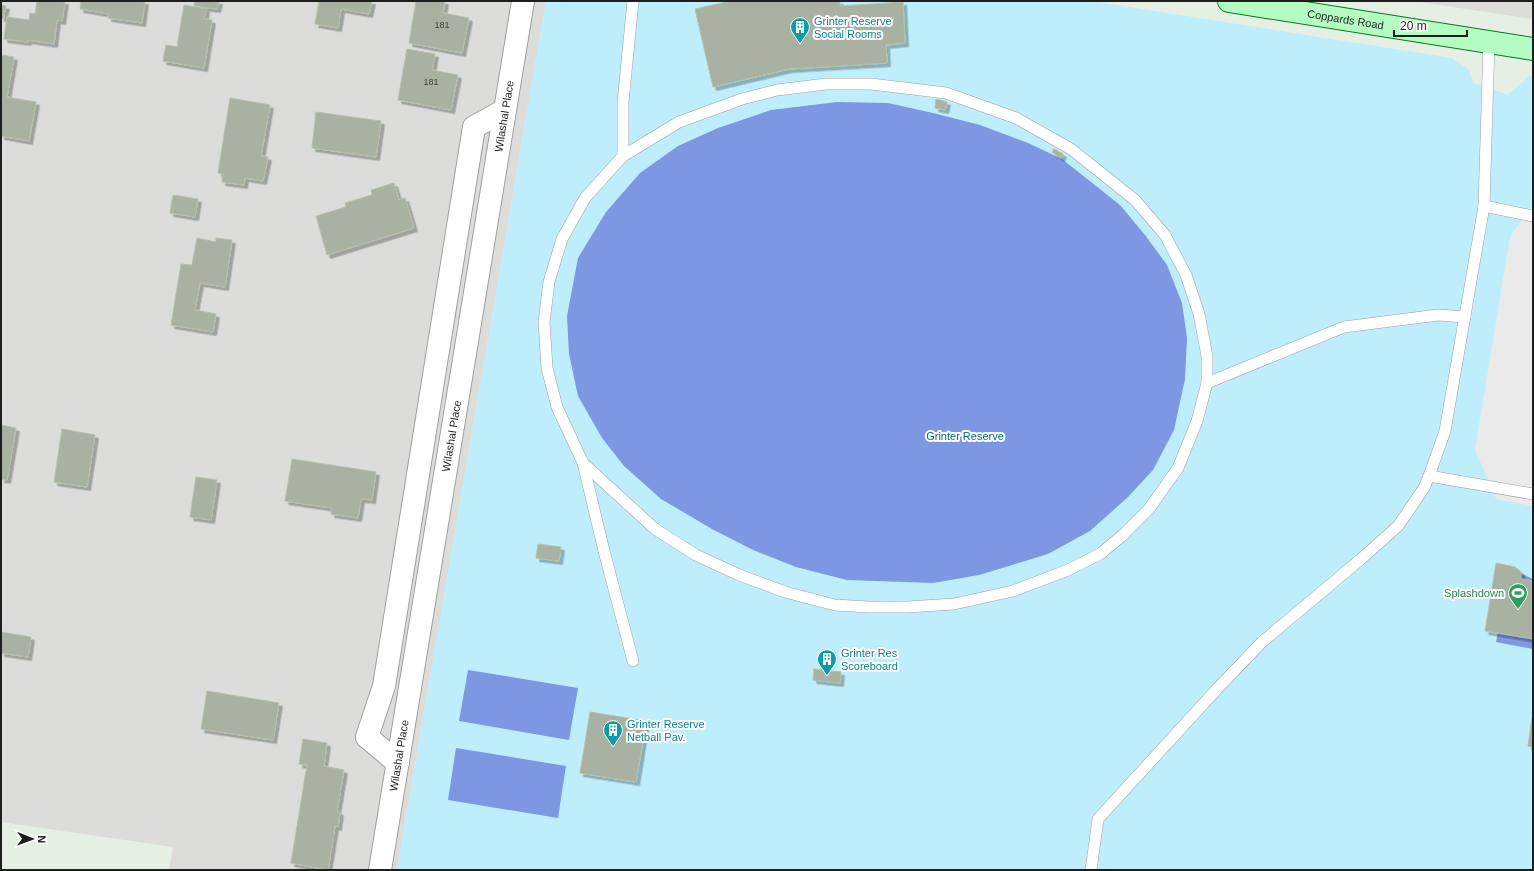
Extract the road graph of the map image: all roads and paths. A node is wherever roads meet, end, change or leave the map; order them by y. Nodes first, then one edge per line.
1 (523, 1) edge
2 (633, 1) edge
3 (1229, 1) edge
4 (1489, 42) junction
5 (1533, 49) edge
6 (505, 110) junction
7 (623, 156) junction
8 (1484, 206) junction
9 (1533, 216) edge
10 (1465, 317) junction
11 (1207, 383) junction
12 (583, 463) junction
13 (1429, 476) junction
14 (1533, 494) edge
15 (633, 662) dead end
16 (398, 763) junction
17 (380, 870) edge
18 (1091, 870) edge

1 - 6 street, Wilashal Place
2 - 7 lane
3 - 4 street, Coppards Road
4 - 5 street, Coppards Road
4 - 8 lane
6 - 16 street, Wilashal Place
6 - 16 street
7 - 11 lane
7 - 12 lane
8 - 9 lane
8 - 10 lane
10 - 11 lane
10 - 13 lane
11 - 12 lane
12 - 15 lane
13 - 14 lane
13 - 18 lane
16 - 17 street, Wilashal Place

